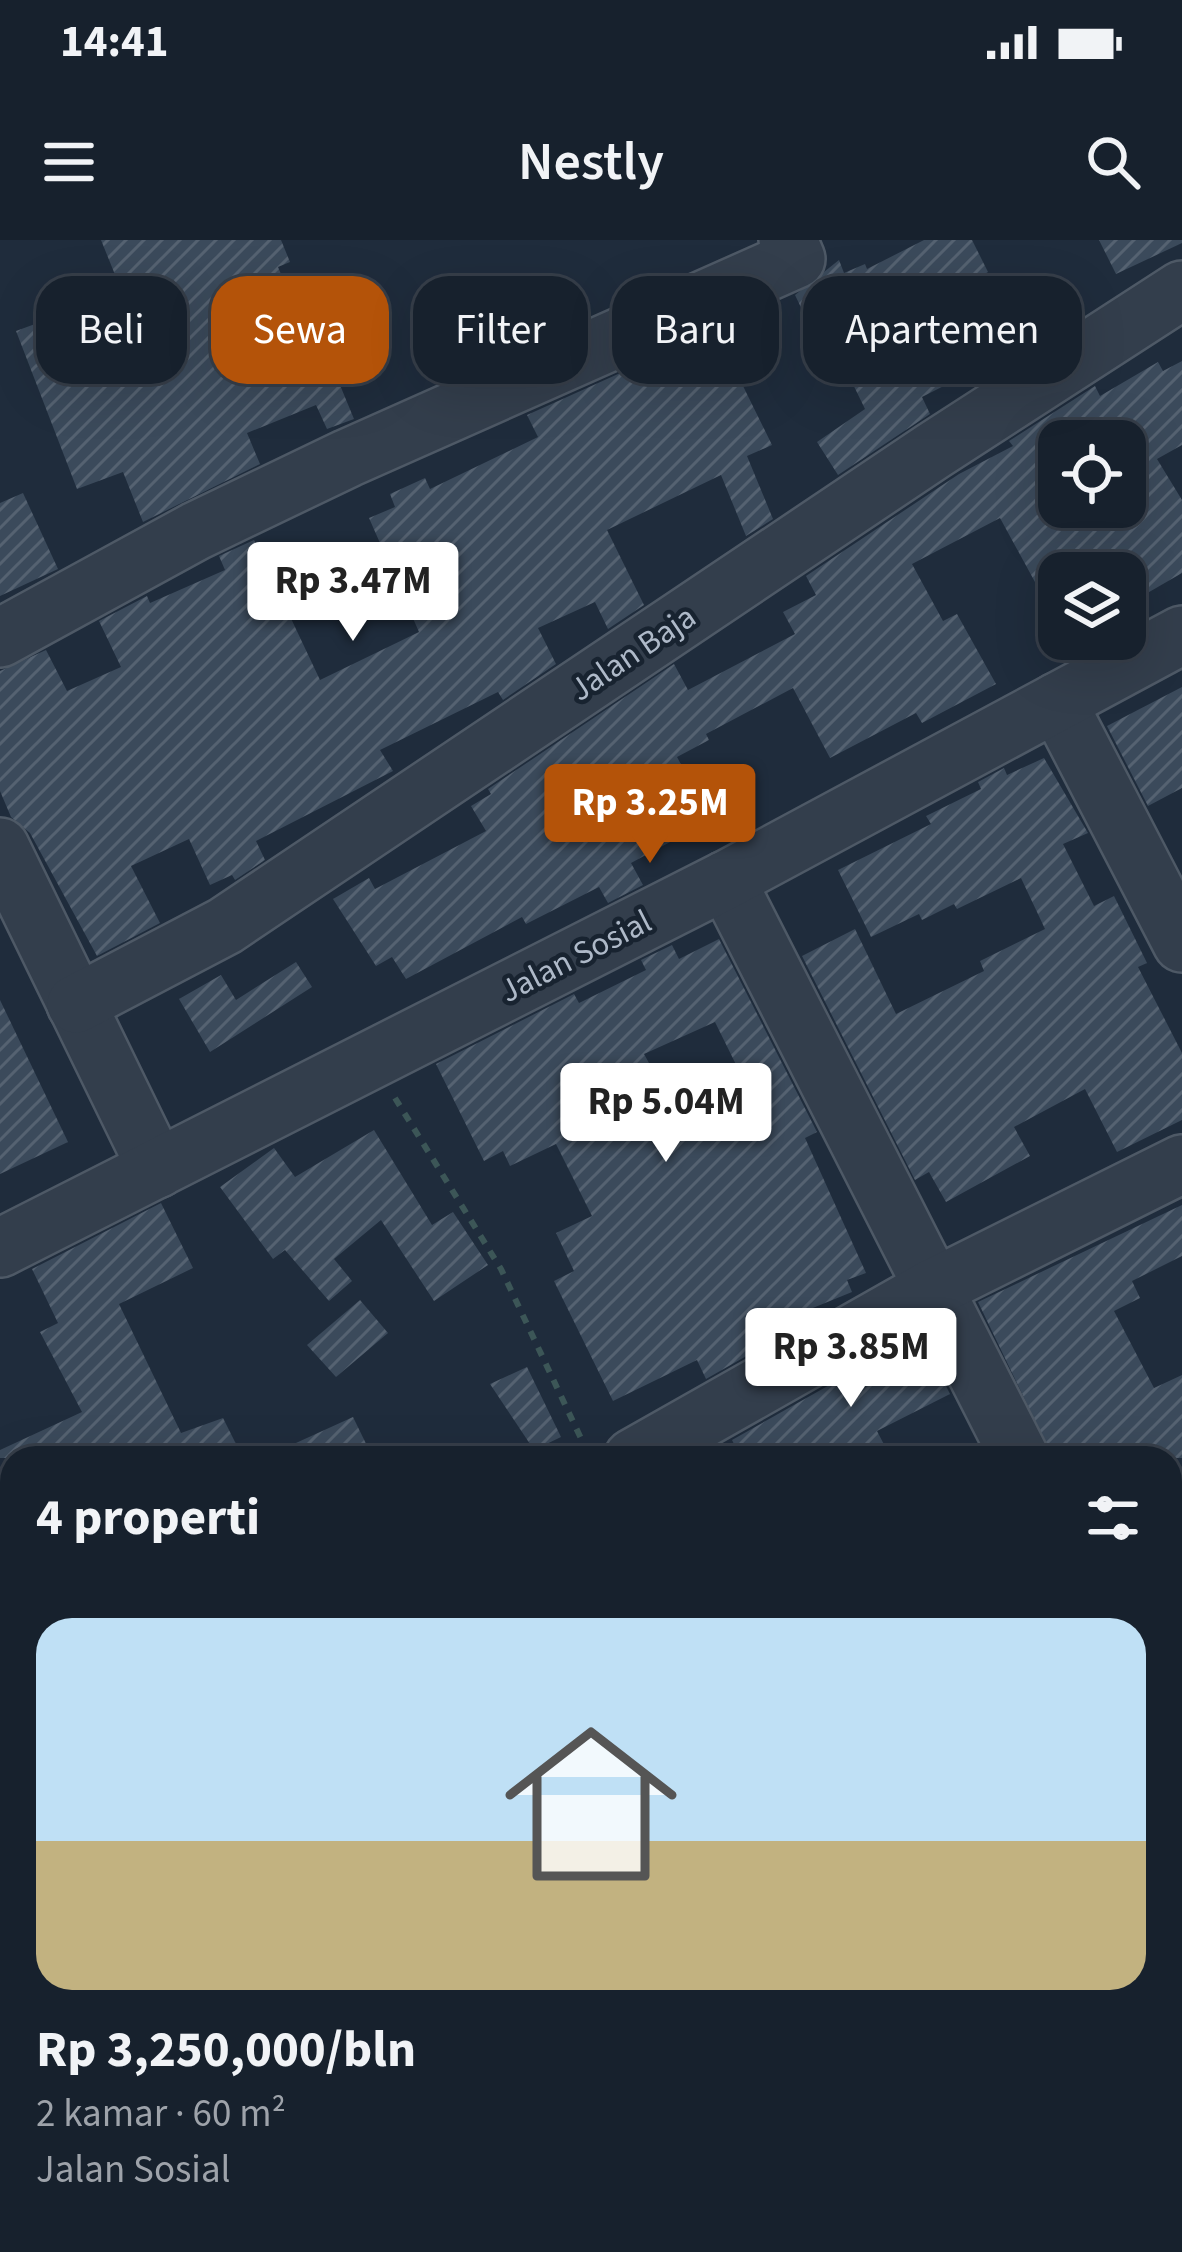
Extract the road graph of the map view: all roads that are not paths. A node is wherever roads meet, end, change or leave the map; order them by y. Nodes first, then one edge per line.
1 (808, 246) edge
2 (1182, 290) edge
3 (1182, 634) edge
4 (0, 638) edge
5 (1057, 702) junction
6 (0, 847) edge
7 (727, 880) junction
8 (1182, 943) edge
9 (76, 1004) junction
10 (1182, 1164) edge
11 (157, 1169) junction
12 (0, 1248) edge
13 (933, 1288) junction
14 (655, 1446) edge
15 (1014, 1446) edge

1 - 4 street
2 - 9 street, Jalan Baja
3 - 5 street, Jalan Sosial
5 - 7 street, Jalan Sosial
5 - 8 street
6 - 9 street
7 - 11 street, Jalan Sosial
7 - 13 street
9 - 11 street
10 - 13 street
11 - 12 street, Jalan Sosial
13 - 14 street
13 - 15 street

